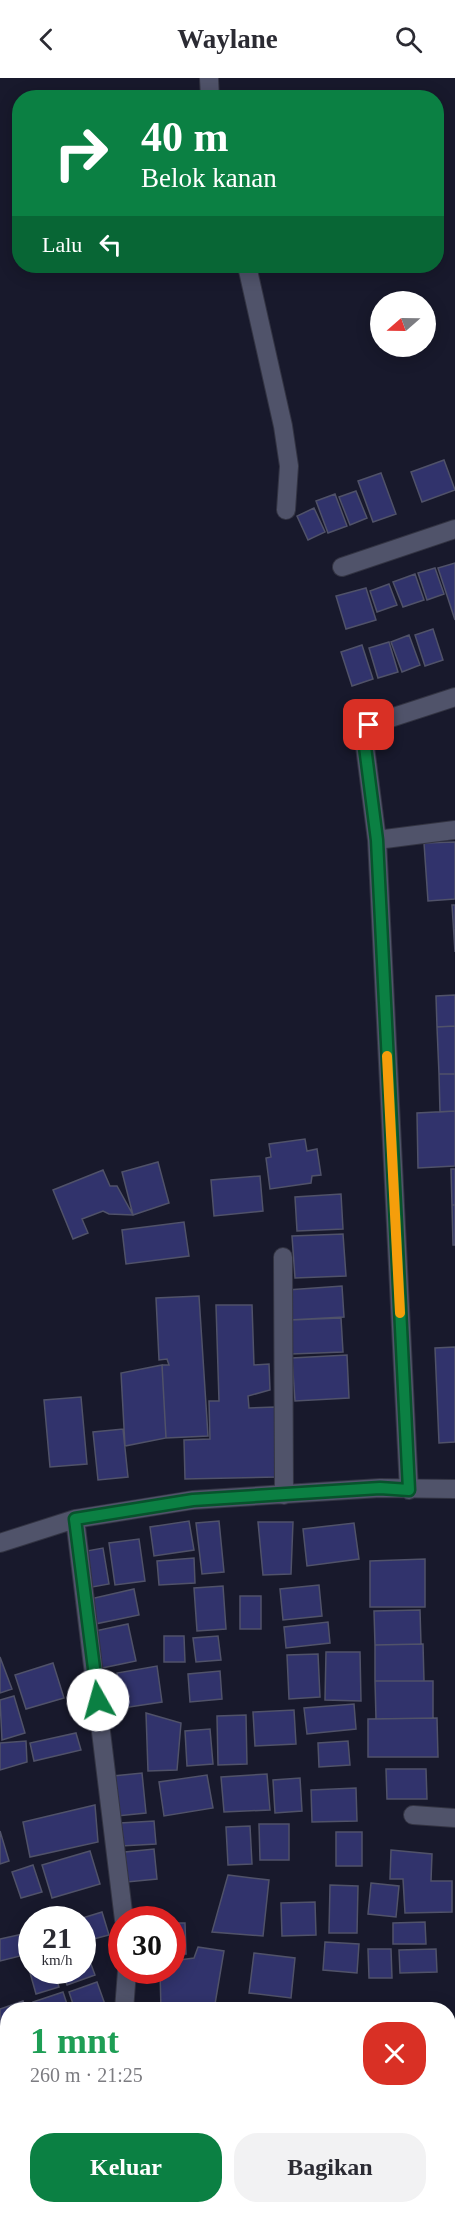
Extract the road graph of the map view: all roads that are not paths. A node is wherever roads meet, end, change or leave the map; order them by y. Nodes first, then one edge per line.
1 (249, 273) edge
2 (286, 510) dead end
3 (455, 529) edge
4 (342, 567) dead end
5 (455, 697) edge
6 (455, 830) edge
7 (377, 840) junction
8 (283, 1257) dead end
9 (455, 1489) edge
10 (409, 1490) junction
11 (284, 1495) junction
12 (75, 1519) junction
13 (0, 1543) edge
14 (413, 1815) dead end
15 (455, 1818) edge
16 (122, 1906) edge
17 (126, 1984) edge
18 (125, 2002) edge

1 - 2 street
3 - 4 street
5 - 7 street
6 - 7 street
7 - 10 street
8 - 11 street
9 - 10 street
10 - 11 street
11 - 12 street
12 - 13 street
12 - 16 street
14 - 15 street
17 - 18 street

